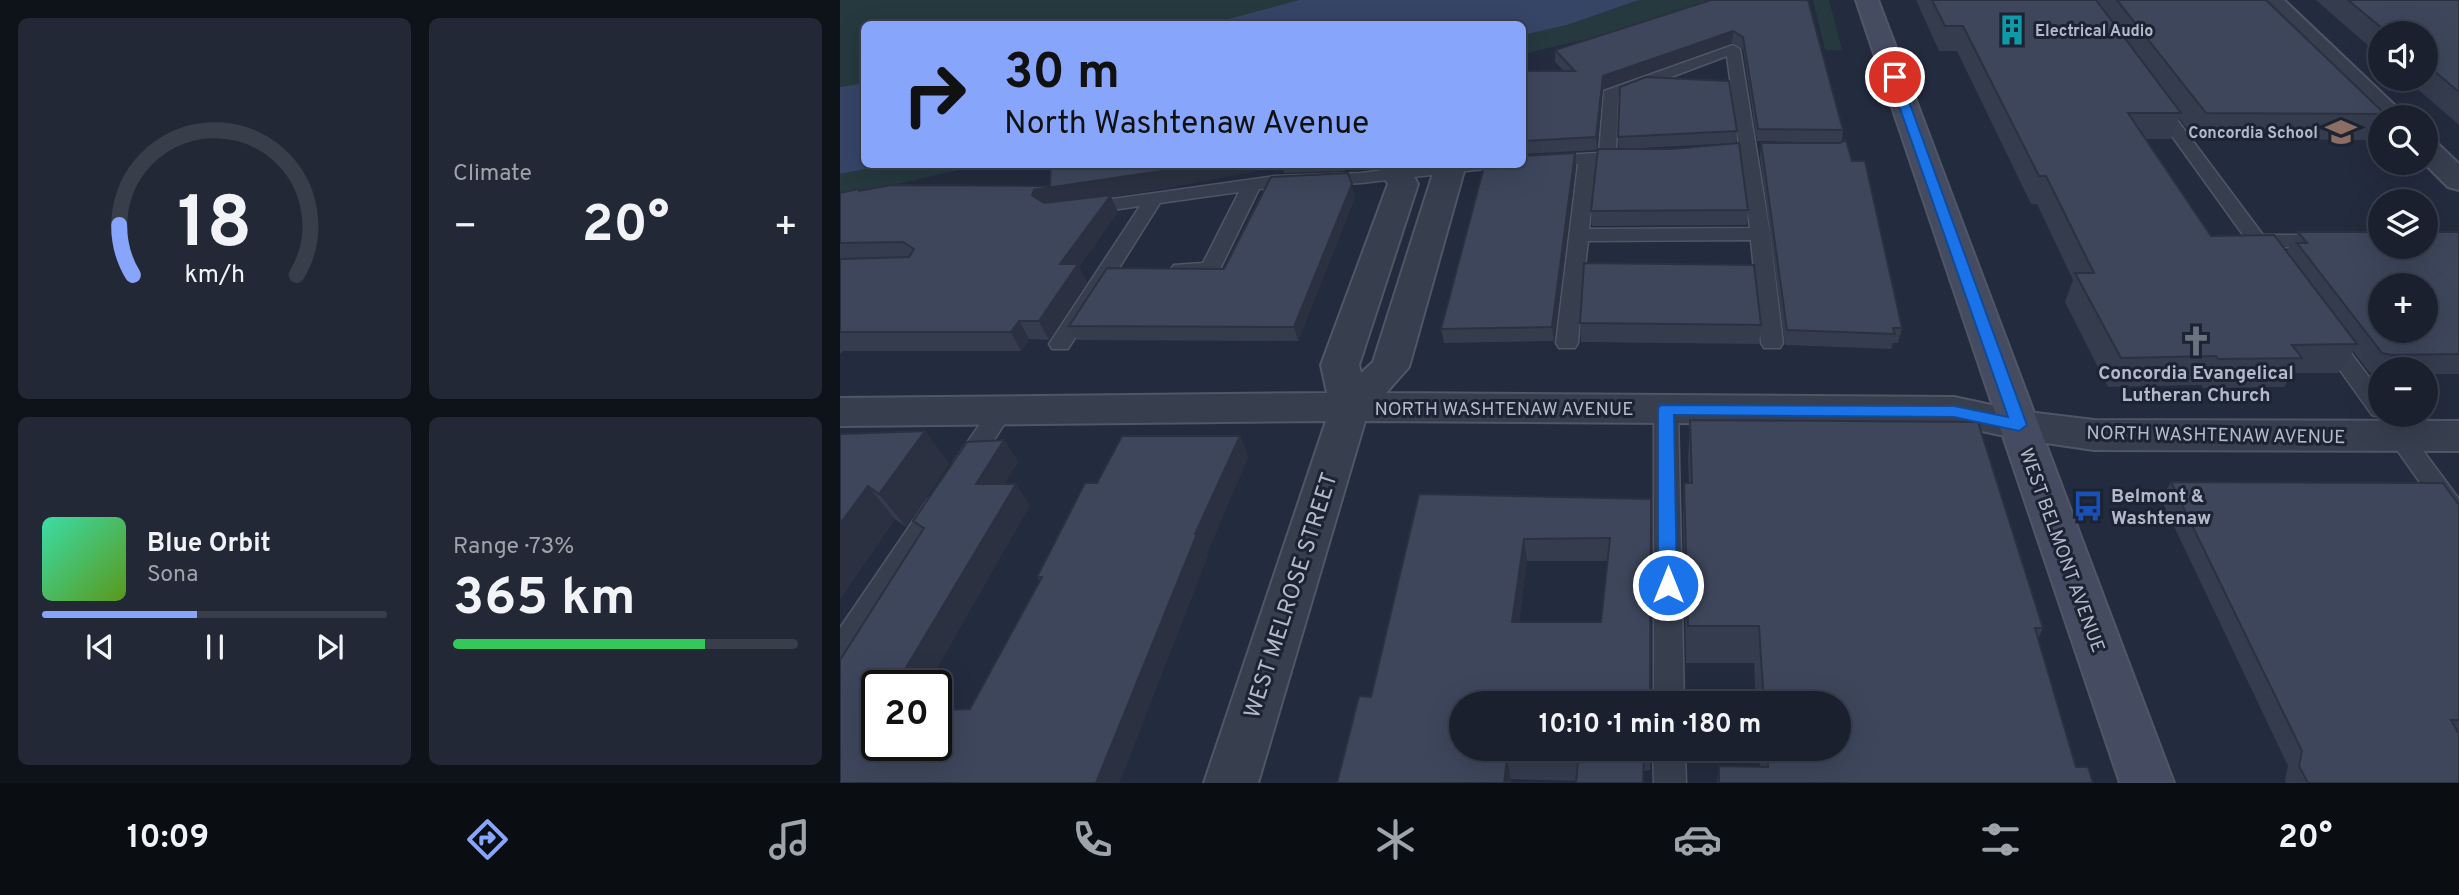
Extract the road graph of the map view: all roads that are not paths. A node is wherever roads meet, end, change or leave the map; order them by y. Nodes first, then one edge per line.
1 (1867, 0) edge
2 (2271, 0) edge
3 (1639, 83) junction
4 (1689, 84) edge
5 (2146, 88) edge
6 (2380, 105) edge
7 (1598, 157) junction
8 (1633, 157) edge
9 (2438, 160) edge
10 (1526, 162) edge
11 (1413, 168) edge
12 (1449, 168) edge
13 (1395, 169) edge
14 (2459, 181) edge
15 (1252, 184) junction
16 (1153, 200) junction
17 (1064, 210) edge
18 (1760, 234) junction
19 (1578, 235) junction
20 (2258, 241) junction
21 (2368, 241) edge
22 (1134, 269) edge
23 (1159, 269) edge
24 (1108, 270) junction
25 (1574, 273) junction
26 (1628, 273) edge
27 (1738, 274) edge
28 (2281, 274) edge
29 (1765, 275) junction
30 (2321, 328) edge
31 (1567, 343) dead end
32 (1772, 343) dead end
33 (1060, 344) dead end
34 (2368, 393) edge
35 (1350, 407) junction
36 (1666, 409) junction
37 (1001, 411) junction
38 (840, 412) edge
39 (2368, 421) edge
40 (2019, 425) junction
41 (2393, 427) edge
42 (2419, 427) edge
43 (2459, 436) edge
44 (2459, 518) edge
45 (840, 652) edge
46 (1669, 691) edge
47 (1669, 761) edge
48 (1231, 783) edge
49 (1670, 783) edge
50 (2147, 783) edge

1 - 40 main road, WEST BELMONT AVENUE
2 - 6 street
3 - 4 lane
3 - 7 lane
3 - 18 lane
5 - 20 lane
7 - 8 lane
7 - 10 lane
7 - 19 lane
9 - 14 street
11 - 13 lane
12 - 35 street, WEST MELROSE STREET
13 - 15 lane
13 - 35 street
15 - 16 lane
15 - 23 lane
16 - 17 lane
16 - 24 lane
18 - 19 lane
18 - 29 lane
19 - 25 lane
20 - 21 lane
20 - 28 lane
22 - 24 lane
24 - 33 lane
25 - 26 lane
25 - 31 lane
27 - 29 lane
29 - 32 lane
30 - 34 lane
35 - 36 street, NORTH WASHTENAW AVENUE
35 - 37 street, NORTH WASHTENAW AVENUE
35 - 48 street, WEST MELROSE STREET
36 - 40 street, NORTH WASHTENAW AVENUE
36 - 46 lane
37 - 38 street, NORTH WASHTENAW AVENUE
37 - 45 lane
39 - 40 street, NORTH WASHTENAW AVENUE
40 - 50 main road, WEST BELMONT AVENUE
41 - 44 lane
42 - 43 street, NORTH WASHTENAW AVENUE
47 - 49 lane

